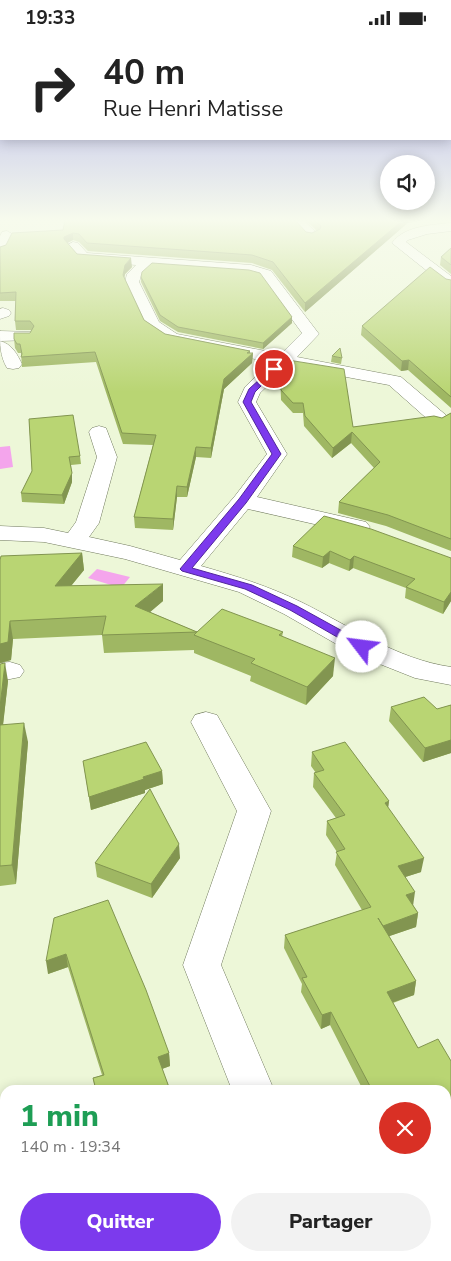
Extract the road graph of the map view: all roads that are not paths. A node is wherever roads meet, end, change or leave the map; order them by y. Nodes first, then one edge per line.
1 (133, 277) edge
2 (268, 277) edge
3 (25, 336) edge
4 (0, 337) edge
5 (0, 346) edge
6 (286, 359) junction
7 (13, 364) dead end
8 (440, 420) edge
9 (99, 432) dead end
10 (243, 501) junction
11 (0, 533) edge
12 (378, 533) edge
13 (74, 541) junction
14 (185, 569) junction
15 (451, 676) edge
16 (206, 722) dead end
17 (251, 1085) edge

1 - 6 street
2 - 6 street
3 - 4 street
5 - 7 street
6 - 8 street
6 - 10 street
9 - 13 street
10 - 12 street
10 - 14 street
11 - 13 street
13 - 14 street
14 - 15 street
16 - 17 street

